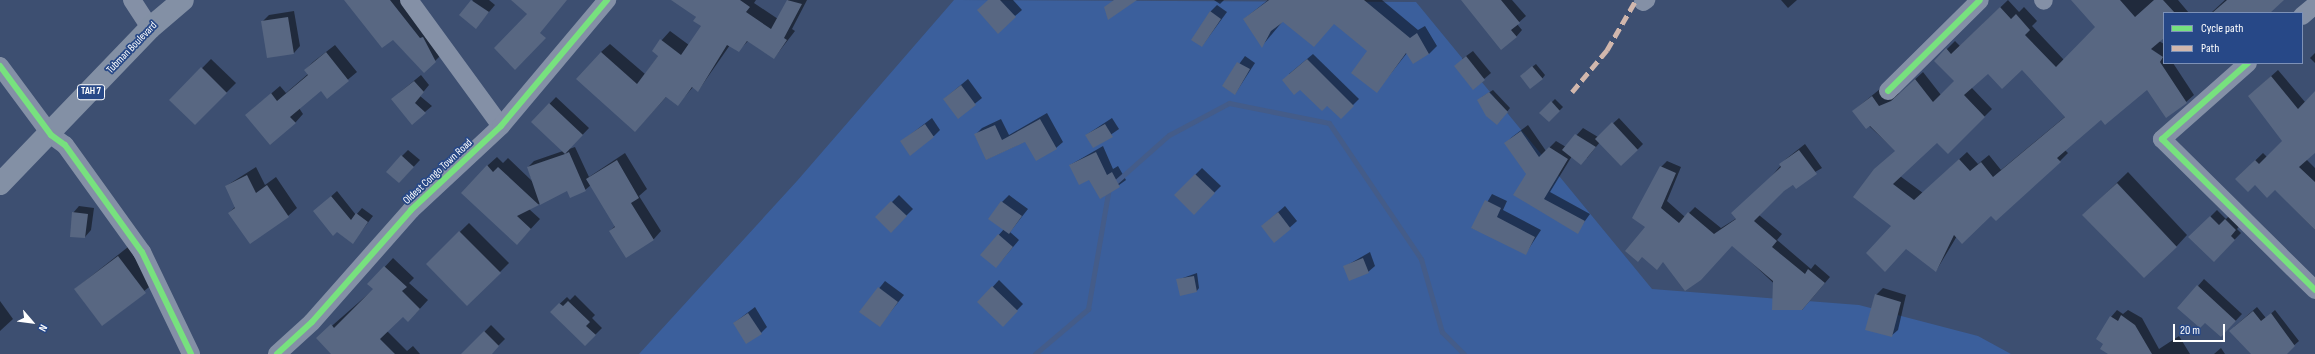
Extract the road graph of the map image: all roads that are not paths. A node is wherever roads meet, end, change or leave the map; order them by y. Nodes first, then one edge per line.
1 (132, 0) edge
2 (182, 0) edge
3 (409, 0) edge
4 (607, 0) edge
5 (1980, 0) edge
6 (2315, 5) edge
7 (2303, 15) edge
8 (150, 28) junction
9 (2247, 64) edge
10 (0, 66) edge
11 (1888, 91) dead end
12 (501, 126) junction
13 (51, 135) junction
14 (0, 184) edge
15 (2315, 290) edge
16 (191, 354) edge
17 (277, 354) edge

1 - 8 street
2 - 8 highway, Tubman Boulevard / TAH 7
3 - 12 street
4 - 12 street, Oldest Congo Town Road
5 - 11 street
6 - 7 street
8 - 13 highway, Tubman Boulevard / TAH 7
9 - 15 street
10 - 13 street
12 - 17 street, Oldest Congo Town Road
13 - 14 highway, Tubman Boulevard / TAH 7
13 - 16 street

